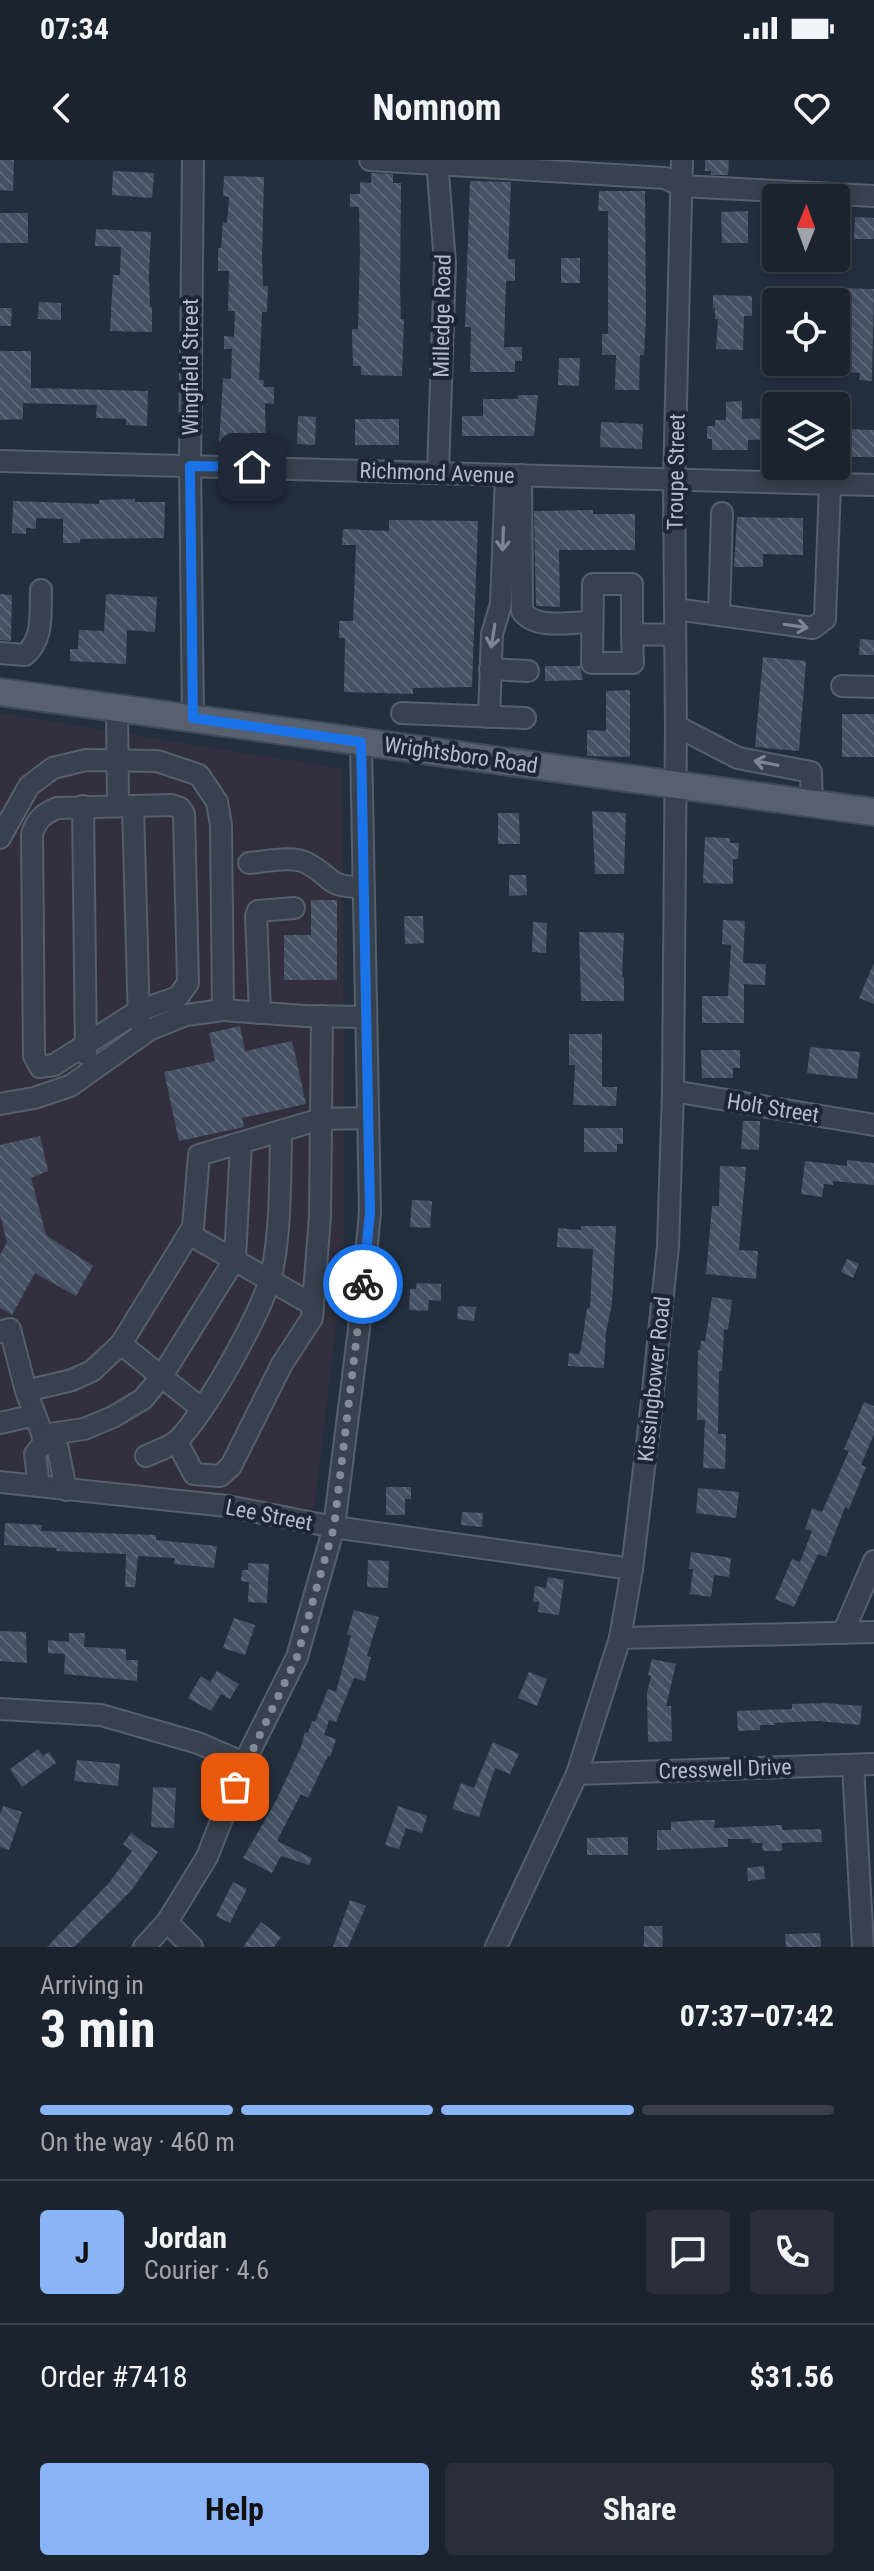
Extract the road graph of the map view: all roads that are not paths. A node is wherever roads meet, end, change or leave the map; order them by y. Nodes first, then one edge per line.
1 (193, 160) edge
2 (370, 160) edge
3 (682, 160) edge
4 (437, 162) edge
5 (681, 186) junction
6 (874, 196) edge
7 (0, 461) edge
8 (190, 466) junction
9 (438, 472) junction
10 (513, 475) junction
11 (674, 482) junction
12 (830, 484) junction
13 (874, 485) edge
14 (722, 513) dead end
15 (41, 590) dead end
16 (675, 609) junction
17 (719, 615) junction
18 (592, 622) junction
19 (632, 634) junction
20 (675, 635) junction
21 (0, 653) edge
22 (490, 669) junction
23 (528, 671) dead end
24 (842, 686) dead end
25 (874, 687) edge
26 (0, 692) edge
27 (117, 708) junction
28 (402, 713) dead end
29 (435, 715) junction
30 (489, 717) junction
31 (193, 718) junction
32 (525, 718) dead end
33 (676, 726) junction
34 (361, 742) junction
35 (433, 752) junction
36 (117, 760) junction
37 (675, 785) junction
38 (812, 804) junction
39 (83, 806) junction
40 (125, 806) junction
41 (874, 812) edge
42 (0, 838) edge
43 (249, 863) dead end
44 (363, 887) junction
45 (294, 908) dead end
46 (223, 1010) junction
47 (138, 1011) junction
48 (260, 1013) junction
49 (322, 1016) junction
50 (365, 1017) junction
51 (139, 1037) junction
52 (86, 1045) junction
53 (87, 1074) junction
54 (673, 1091) junction
55 (0, 1104) edge
56 (368, 1118) junction
57 (321, 1119) junction
58 (874, 1125) edge
59 (281, 1132) junction
60 (241, 1143) junction
61 (189, 1234) junction
62 (235, 1259) junction
63 (269, 1280) junction
64 (313, 1305) junction
65 (0, 1332) edge
66 (121, 1344) junction
67 (10, 1371) edge
68 (162, 1376) junction
69 (26, 1391) junction
70 (202, 1409) junction
71 (35, 1415) junction
72 (0, 1423) edge
73 (44, 1438) junction
74 (177, 1442) junction
75 (146, 1456) dead end
76 (0, 1482) edge
77 (39, 1486) junction
78 (66, 1490) junction
79 (334, 1527) junction
80 (874, 1561) edge
81 (632, 1569) junction
82 (874, 1632) edge
83 (843, 1633) junction
84 (620, 1638) junction
85 (0, 1709) edge
86 (244, 1763) junction
87 (864, 1764) edge
88 (577, 1774) junction
89 (167, 1922) junction
90 (144, 1947) edge
91 (192, 1947) edge
92 (496, 1947) edge
93 (863, 1947) edge

1 - 8 street, Wingfield Street
2 - 4 street
3 - 5 street, Troupe Street
4 - 5 street
4 - 9 street, Milledge Road
5 - 6 street
5 - 11 street, Troupe Street
7 - 8 street, Richmond Avenue
8 - 9 street, Richmond Avenue
8 - 31 street, Wingfield Street
9 - 10 street, Richmond Avenue
10 - 11 street, Richmond Avenue
10 - 18 street
10 -> 22 street
11 - 12 street, Richmond Avenue
11 - 16 street, Troupe Street
12 - 13 street, Richmond Avenue
17 -> 12 street
14 - 17 street
15 - 21 street
16 - 17 street
16 - 20 street, Troupe Street
18 - 19 street
18 - 19 street
19 - 20 street
20 - 33 street, Troupe Street
22 - 23 street
22 - 30 street
24 - 25 street
26 - 27 main road, Wrightsboro Road
27 - 31 main road, Wrightsboro Road
27 - 36 street
28 - 29 street
29 - 30 street
29 - 35 street
30 - 32 street
31 - 34 main road, Wrightsboro Road
33 - 37 street, Troupe Street
38 -> 33 street
34 - 35 main road, Wrightsboro Road
34 - 44 street
35 - 37 main road, Wrightsboro Road
36 - 40 street
36 - 42 street
36 - 46 street
37 - 38 main road, Wrightsboro Road
37 - 54 street, Kissingbower Road
38 - 41 main road, Wrightsboro Road
39 - 40 street
39 - 52 street
39 - 52 street
40 - 47 street
40 - 47 street
43 - 44 street
44 - 50 street
45 - 48 street
46 - 48 street
46 - 51 street
47 - 51 street
47 - 52 street
48 - 49 street
49 - 50 street
49 - 57 street
50 - 56 street
51 - 53 street
52 - 53 street
53 - 55 street
54 - 58 street, Holt Street
54 - 81 street, Kissingbower Road
56 - 57 street
56 - 79 street
57 - 59 street
57 - 64 street
59 - 60 street
59 - 63 street
60 - 61 street
60 - 62 street
61 - 62 street
61 - 66 street
62 - 63 street
62 - 68 street
63 - 64 street
63 - 70 street
64 - 74 street
65 - 67 street
66 - 68 street
66 - 69 street
67 - 69 street
68 - 70 street
68 - 73 street
69 - 71 street
70 - 74 street
71 - 72 street
71 - 73 street
73 - 77 street
73 - 78 street
74 - 75 street
76 - 77 street, Lee Street
77 - 78 street, Lee Street
78 - 79 street, Lee Street
79 - 81 street, Lee Street
79 - 86 street
80 - 83 street
81 - 84 street, Kissingbower Road
82 - 83 street
83 - 84 street
84 - 88 street, Kissingbower Road
85 - 86 street
86 - 89 street
87 - 88 street, Cresswell Drive
87 - 93 street
88 - 92 street, Kissingbower Road
89 - 90 street
89 - 91 street

